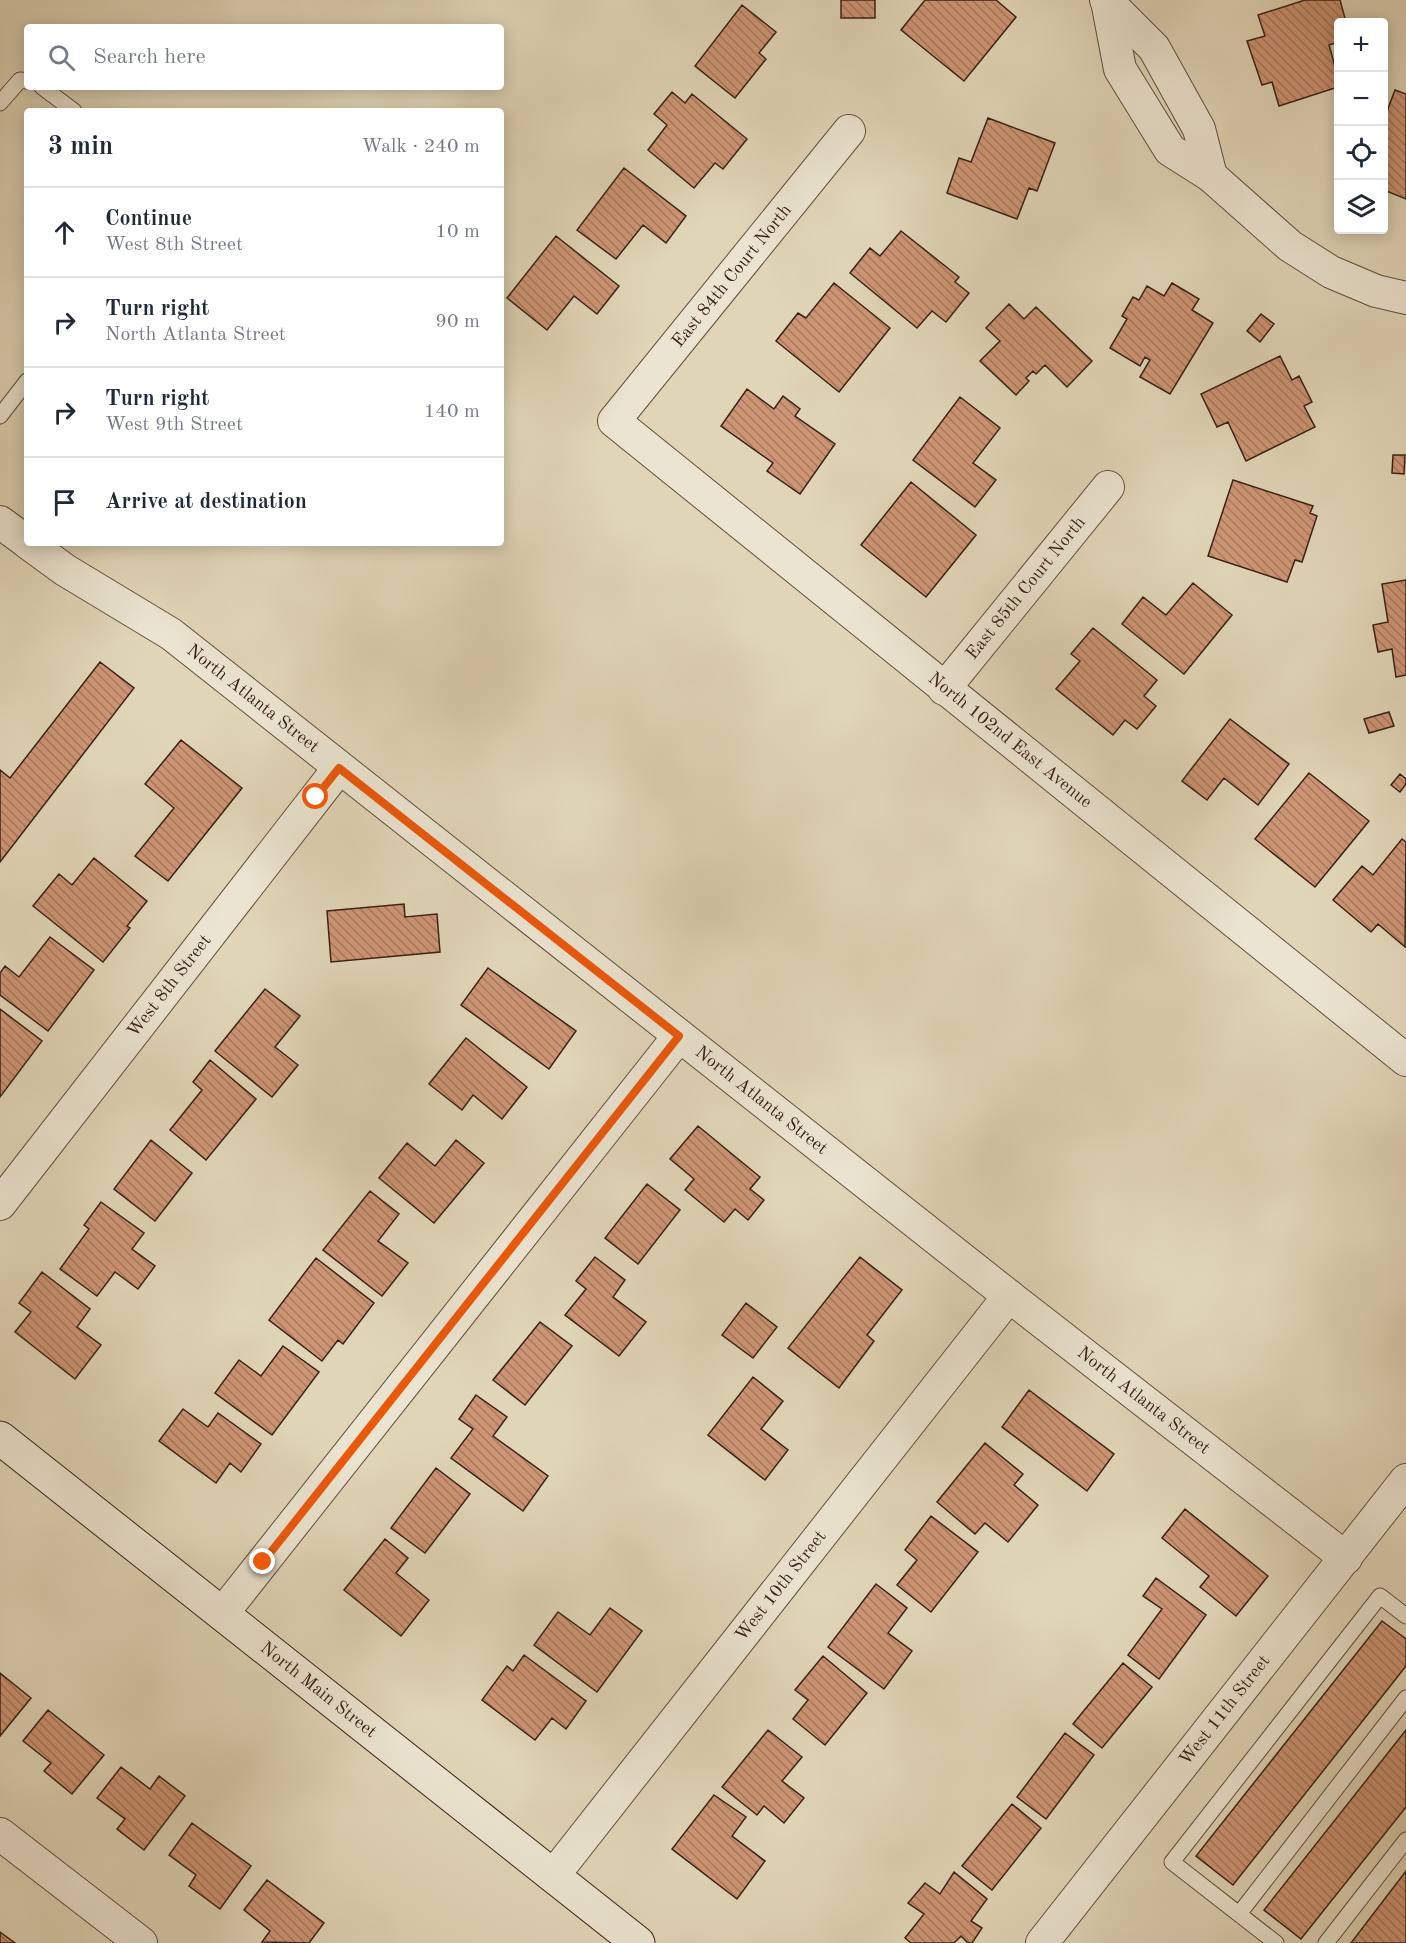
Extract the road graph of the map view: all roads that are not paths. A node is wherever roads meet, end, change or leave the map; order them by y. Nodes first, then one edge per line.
1 (1107, 1) edge
2 (24, 81) edge
3 (46, 90) edge
4 (1179, 94) junction
5 (0, 103) edge
6 (70, 108) edge
7 (1148, 114) junction
8 (849, 131) dead end
9 (1211, 176) junction
10 (1406, 298) edge
11 (24, 385) edge
12 (0, 416) edge
13 (614, 421) joint
14 (1108, 487) dead end
15 (0, 522) edge
16 (24, 539) edge
17 (33, 546) edge
18 (944, 689) junction
19 (339, 768) junction
20 (679, 1036) junction
21 (1406, 1060) edge
22 (0, 1204) edge
23 (1009, 1296) junction
24 (0, 1438) edge
25 (1406, 1480) edge
26 (1346, 1558) junction
27 (222, 1614) junction
28 (1406, 1616) edge
29 (1406, 1698) edge
30 (0, 1834) edge
31 (1406, 1840) edge
32 (553, 1876) junction
33 (1239, 1914) junction
34 (141, 1943) edge
35 (638, 1943) edge
36 (1042, 1943) edge
37 (1276, 1943) edge
38 (1326, 1943) edge

1 - 4 street
1 - 7 street
2 - 5 lane
3 - 6 lane
4 - 7 lane
4 - 9 street
7 - 9 street
8 - 13 street, East 84th Court North
9 - 10 street
11 - 12 lane
13 - 18 street, North 102nd East Avenue
14 - 18 street, East 85th Court North
15 - 16 street, North Atlanta Street
17 - 19 street, North Atlanta Street
18 - 21 street, North 102nd East Avenue
19 - 20 street, North Atlanta Street
19 - 22 street, West 8th Street
20 - 23 street, North Atlanta Street
20 - 27 street
23 - 26 street, North Atlanta Street
23 - 32 street, West 10th Street
24 - 27 main road, North Main Street
25 - 26 street, West 11th Street
26 - 36 street, West 11th Street
27 - 32 main road, North Main Street
28 - 33 lane
29 - 33 lane
30 - 34 street
31 - 38 lane
32 - 35 main road, North Main Street
33 - 37 lane

